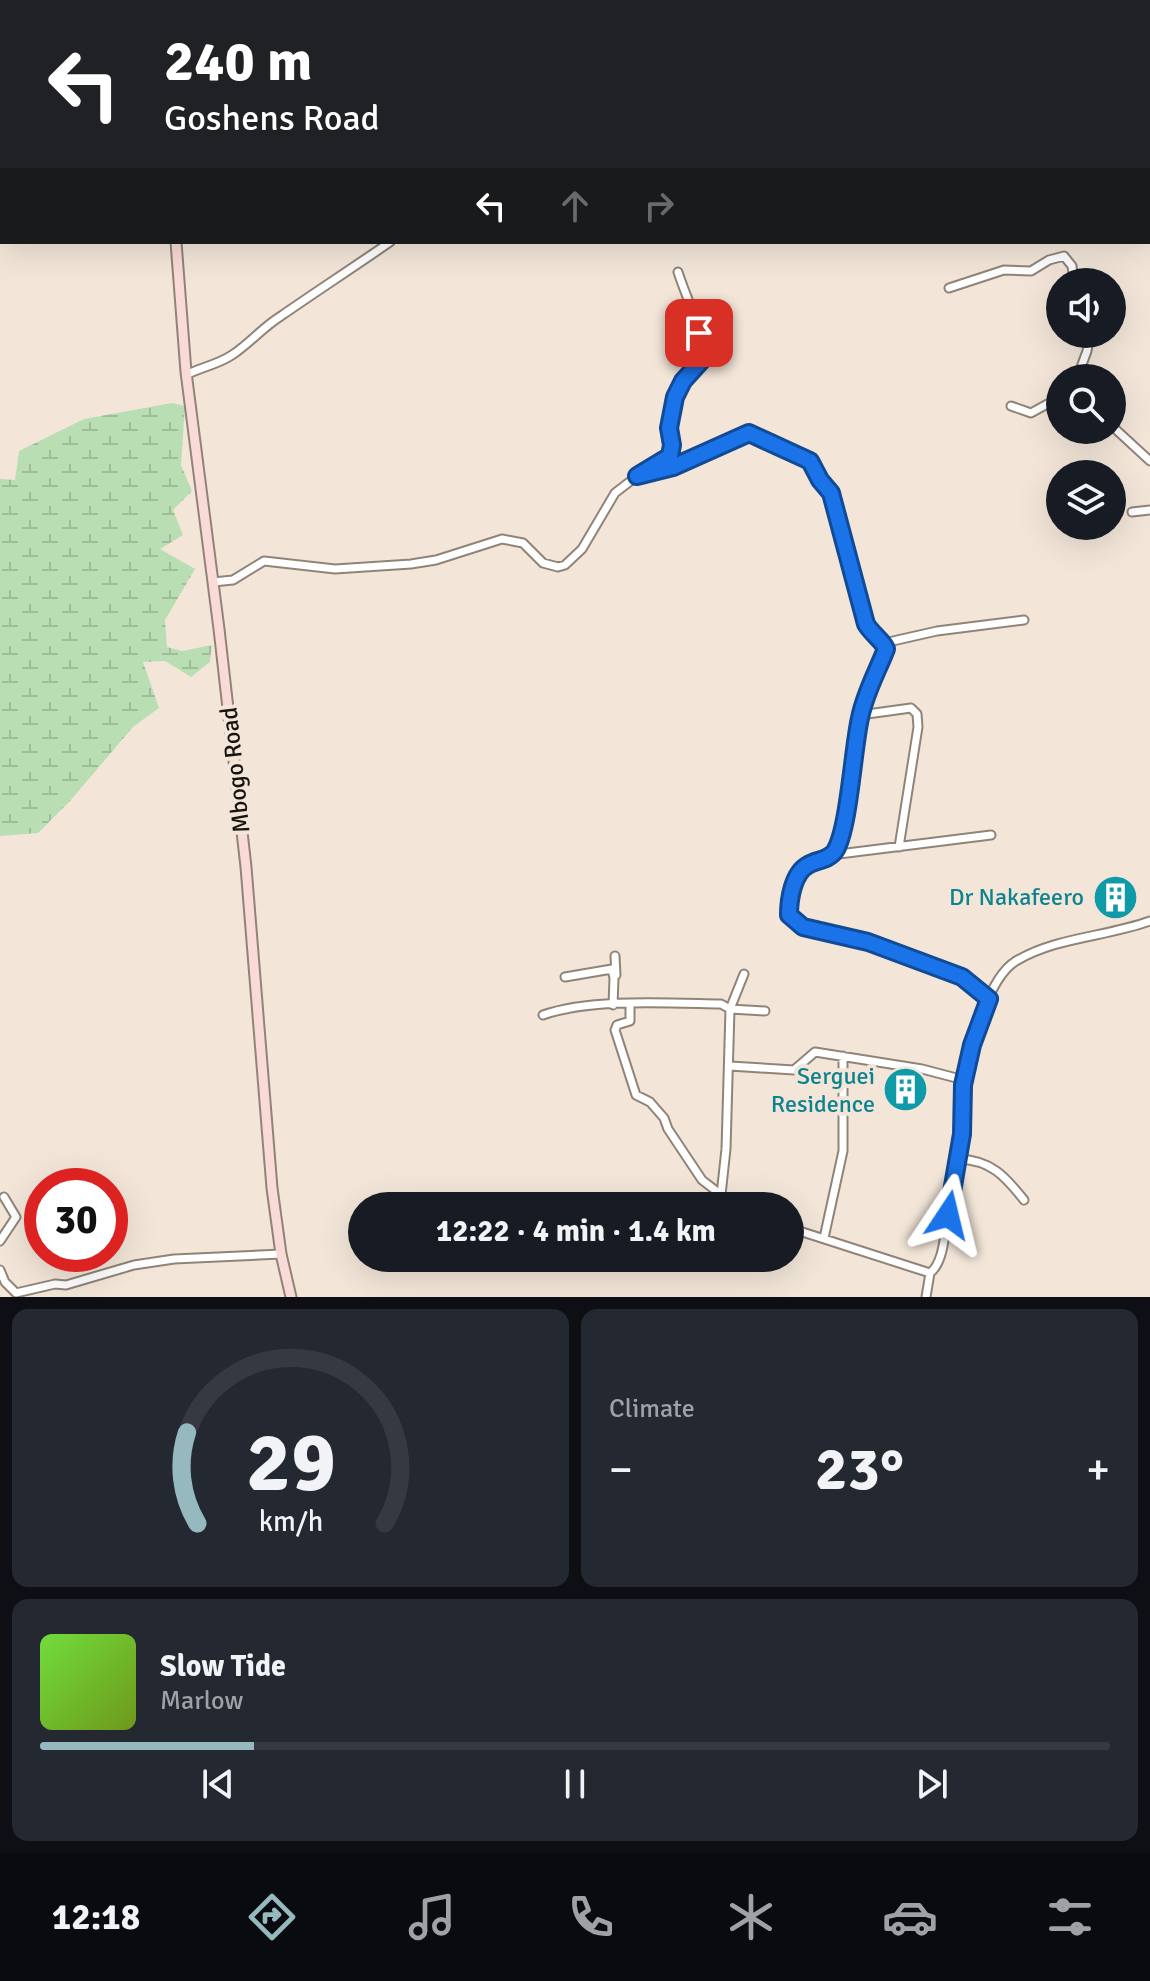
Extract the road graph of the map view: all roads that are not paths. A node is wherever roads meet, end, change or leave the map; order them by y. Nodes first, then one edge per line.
1 (176, 244) edge
2 (387, 244) edge
3 (1072, 268) edge
4 (678, 272) dead end
5 (949, 288) dead end
6 (186, 375) junction
7 (1046, 405) edge
8 (1011, 406) dead end
9 (1126, 439) edge
10 (1150, 461) edge
11 (637, 476) junction
12 (1150, 510) edge
13 (1132, 512) dead end
14 (213, 582) junction
15 (1024, 620) dead end
16 (884, 643) junction
17 (860, 715) junction
18 (991, 835) dead end
19 (899, 847) junction
20 (831, 855) junction
21 (1150, 921) edge
22 (615, 956) dead end
23 (744, 974) dead end
24 (565, 977) dead end
25 (989, 999) junction
26 (622, 1005) junction
27 (730, 1009) junction
28 (765, 1011) dead end
29 (543, 1015) dead end
30 (838, 1055) junction
31 (730, 1066) junction
32 (964, 1080) junction
33 (958, 1159) junction
34 (716, 1192) edge
35 (721, 1192) edge
36 (4, 1197) dead end
37 (1024, 1200) dead end
38 (804, 1232) edge
39 (824, 1238) junction
40 (0, 1241) edge
41 (281, 1254) junction
42 (0, 1270) edge
43 (930, 1273) junction
44 (60, 1284) junction
45 (16, 1295) edge
46 (59, 1295) dead end
47 (291, 1297) edge
48 (926, 1297) edge

1 - 6 main road, Mbogo Road
2 - 6 street
3 - 5 street
4 - 11 street
6 - 14 main road, Mbogo Road
7 - 8 street
9 - 10 street
11 - 14 street
11 - 16 street
12 - 13 street
14 - 41 main road, Mbogo Road
15 - 16 street
16 - 17 street
17 - 19 street
17 - 20 street
18 - 19 street
19 - 20 street
20 - 25 street
21 - 25 street
22 - 26 street
23 - 27 street
24 - 26 street
25 - 32 street
26 - 27 street
26 - 29 street
26 - 34 street
27 - 28 street
27 - 31 street
30 - 31 street
30 - 32 street
30 - 39 street
31 - 35 street
32 - 33 street
33 - 37 street
33 - 43 street
36 - 40 street
38 - 39 street
39 - 43 street
41 - 44 street
41 - 47 main road, Mbogo Road
42 - 45 street
43 - 48 street
44 - 45 street
44 - 46 street

